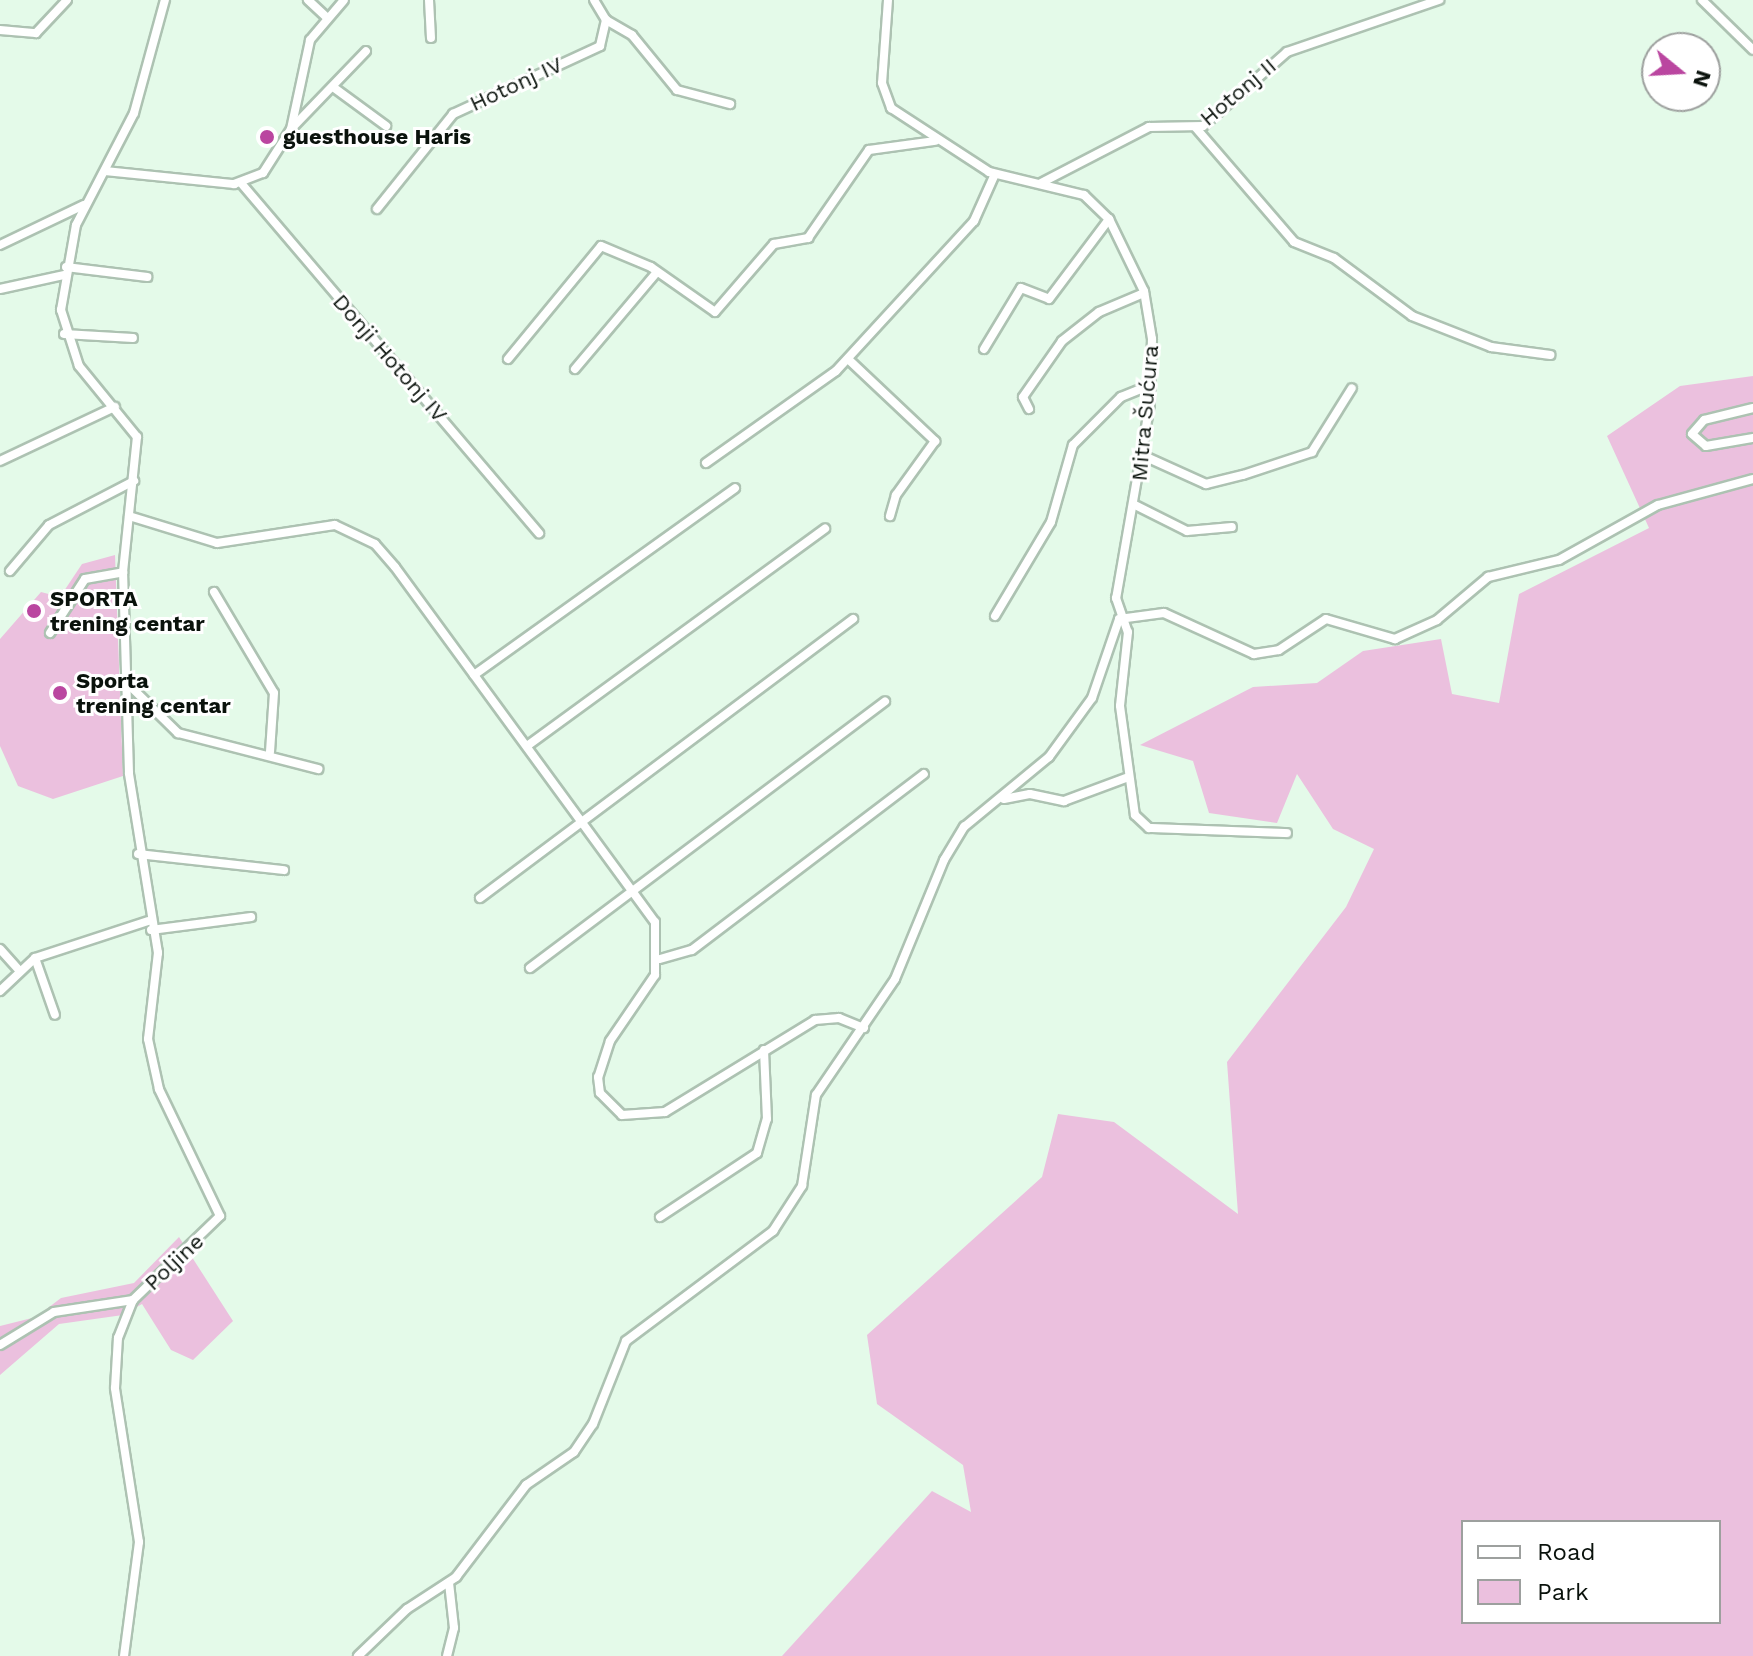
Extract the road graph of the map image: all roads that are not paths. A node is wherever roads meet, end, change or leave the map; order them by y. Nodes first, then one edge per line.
1 (67, 0) edge
2 (165, 0) edge
3 (308, 0) edge
4 (344, 0) edge
5 (429, 0) edge
6 (594, 0) edge
7 (888, 0) edge
8 (1439, 0) edge
9 (1702, 0) edge
10 (326, 17) junction
11 (606, 20) junction
12 (0, 30) edge
13 (431, 38) dead end
14 (1753, 50) edge
15 (366, 51) dead end
16 (333, 87) junction
17 (730, 104) dead end
18 (386, 126) dead end
19 (1196, 128) junction
20 (291, 129) junction
21 (935, 141) junction
22 (105, 171) junction
23 (995, 174) junction
24 (241, 183) junction
25 (1041, 183) junction
26 (84, 205) junction
27 (377, 209) dead end
28 (1109, 219) junction
29 (0, 245) edge
30 (65, 271) junction
31 (657, 272) junction
32 (147, 277) dead end
33 (0, 289) edge
34 (1144, 293) junction
35 (64, 334) junction
36 (133, 338) dead end
37 (984, 349) dead end
38 (1550, 355) dead end
39 (508, 359) dead end
40 (848, 359) junction
41 (575, 369) dead end
42 (1151, 385) junction
43 (1352, 388) dead end
44 (115, 407) junction
45 (1753, 408) edge
46 (1029, 409) dead end
47 (1753, 438) edge
48 (1144, 456) junction
49 (0, 461) edge
50 (706, 463) dead end
51 (1753, 479) edge
52 (134, 481) junction
53 (735, 488) dead end
54 (1135, 505) junction
55 (129, 516) junction
56 (890, 516) dead end
57 (1232, 527) dead end
58 (825, 529) dead end
59 (539, 533) dead end
60 (10, 571) dead end
61 (123, 572) junction
62 (214, 592) dead end
63 (995, 616) dead end
64 (853, 619) dead end
65 (1119, 619) junction
66 (50, 633) dead end
67 (474, 675) junction
68 (129, 685) junction
69 (885, 701) dead end
70 (527, 746) junction
71 (270, 752) junction
72 (318, 769) dead end
73 (924, 774) dead end
74 (1126, 778) junction
75 (1001, 800) junction
76 (584, 822) junction
77 (1287, 833) dead end
78 (138, 854) junction
79 (284, 870) dead end
80 (634, 891) junction
81 (480, 898) dead end
82 (251, 917) dead end
83 (150, 925) junction
84 (0, 949) edge
85 (35, 958) junction
86 (660, 959) junction
87 (530, 968) dead end
88 (19, 970) junction
89 (0, 991) edge
90 (55, 1015) dead end
91 (864, 1028) junction
92 (764, 1050) junction
93 (660, 1217) dead end
94 (133, 1300) junction
95 (0, 1345) edge
96 (449, 1583) junction
97 (124, 1656) edge
98 (358, 1656) edge
99 (447, 1656) edge

1 - 12 street
2 - 22 street
3 - 10 street
4 - 10 street
5 - 13 street
6 - 11 street
7 - 21 street, Mitra Šućura
8 - 19 street, Hotonj II
9 - 14 street
10 - 20 street
11 - 17 street
11 - 27 street, Hotonj IV
15 - 16 street
16 - 18 street
16 - 20 street
19 - 25 street, Hotonj II
19 - 38 street
20 - 24 street
21 - 23 street, Mitra Šućura
21 - 31 street
22 - 24 street
22 - 26 street
23 - 25 street, Mitra Šućura
23 - 40 street
24 - 59 street, Donji Hotonj IV
25 - 28 street, Mitra Šućura
26 - 29 street
26 - 30 street
28 - 34 street, Mitra Šućura
28 - 37 street
30 - 32 street
30 - 33 street
30 - 35 street
31 - 39 street
31 - 41 street
34 - 42 street, Mitra Šućura
34 - 46 street
35 - 36 street
35 - 44 street
40 - 50 street
40 - 56 street
42 - 48 street, Mitra Šućura
42 - 63 street
43 - 48 street
44 - 49 street
44 - 52 street
45 - 47 street
48 - 54 street, Mitra Šućura
51 - 65 street
52 - 55 street
52 - 60 street
53 - 67 street
54 - 57 street
54 - 65 street, Mitra Šućura
55 - 61 street
55 - 67 street
58 - 70 street
61 - 66 street
61 - 68 street
62 - 71 street
64 - 76 street
65 - 74 street, Mitra Šućura
65 - 75 street
67 - 70 street
68 - 71 street
68 - 78 street
69 - 80 street
70 - 76 street
71 - 72 street
73 - 86 street
74 - 75 street
74 - 77 street, Mitra Šućura
75 - 91 street
76 - 80 street
76 - 81 street
78 - 79 street
78 - 83 street
80 - 86 street
80 - 87 street
82 - 83 street
83 - 85 street
83 - 94 street, Poljine
84 - 88 street
85 - 88 street
85 - 90 street
86 - 92 street
88 - 89 street
91 - 92 street
91 - 96 street
92 - 93 street
94 - 95 street
94 - 97 street, Poljine
96 - 98 street
96 - 99 street

